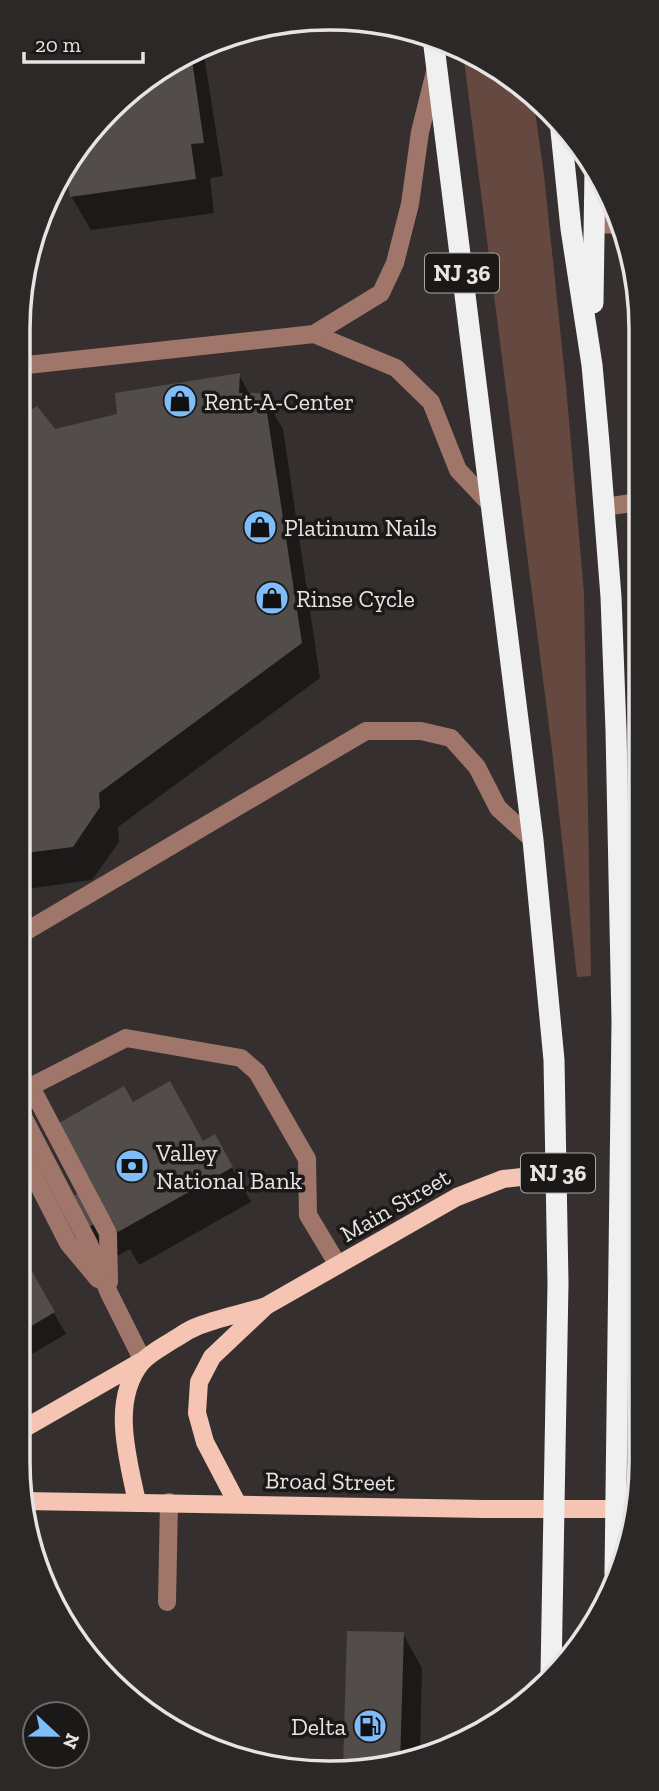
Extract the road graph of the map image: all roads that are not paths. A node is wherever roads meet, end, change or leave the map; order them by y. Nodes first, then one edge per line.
1 (434, 49) edge
2 (436, 67) junction
3 (562, 141) edge
4 (595, 191) edge
5 (594, 224) junction
6 (610, 225) edge
7 (314, 334) junction
8 (30, 365) edge
9 (592, 365) junction
10 (629, 503) edge
11 (492, 507) junction
12 (604, 507) junction
13 (533, 840) junction
14 (30, 929) edge
15 (629, 1024) edge
16 (30, 1087) edge
17 (30, 1100) edge
18 (30, 1130) edge
19 (30, 1169) edge
20 (558, 1173) junction
21 (629, 1245) edge
22 (338, 1265) junction
23 (109, 1293) junction
24 (266, 1306) junction
25 (143, 1361) junction
26 (30, 1425) edge
27 (32, 1501) edge
28 (137, 1502) junction
29 (169, 1502) junction
30 (237, 1503) junction
31 (626, 1506) edge
32 (554, 1508) junction
33 (626, 1508) edge
34 (167, 1602) dead end
35 (551, 1663) edge

1 - 2 highway, NJ 36
2 - 7 lane
2 - 11 highway, NJ 36
3 - 9 highway
4 - 5 highway, NJ 36
5 - 6 lane
5 - 9 highway, NJ 36
7 - 8 lane
7 - 11 lane
9 - 12 highway, NJ 36
10 - 12 lane
11 - 13 highway, NJ 36
12 - 15 highway, NJ 36
13 - 14 lane
13 - 20 highway, NJ 36
16 - 22 lane
17 - 23 lane
18 - 23 lane
19 - 23 lane
20 - 22 main road, Main Street
20 - 32 highway, NJ 36
21 - 31 highway, NJ 36
22 - 24 main road, Main Street
23 - 25 lane
24 - 25 main road, Main Street
24 - 30 main road, Main Street
25 - 26 main road, Main Street
25 - 28 main road
27 - 28 main road, Broad Street
28 - 29 main road, Broad Street
29 - 30 main road, Broad Street
29 - 34 lane
30 - 32 main road, Broad Street
32 - 33 main road, Broad Street
32 - 35 highway, NJ 36

